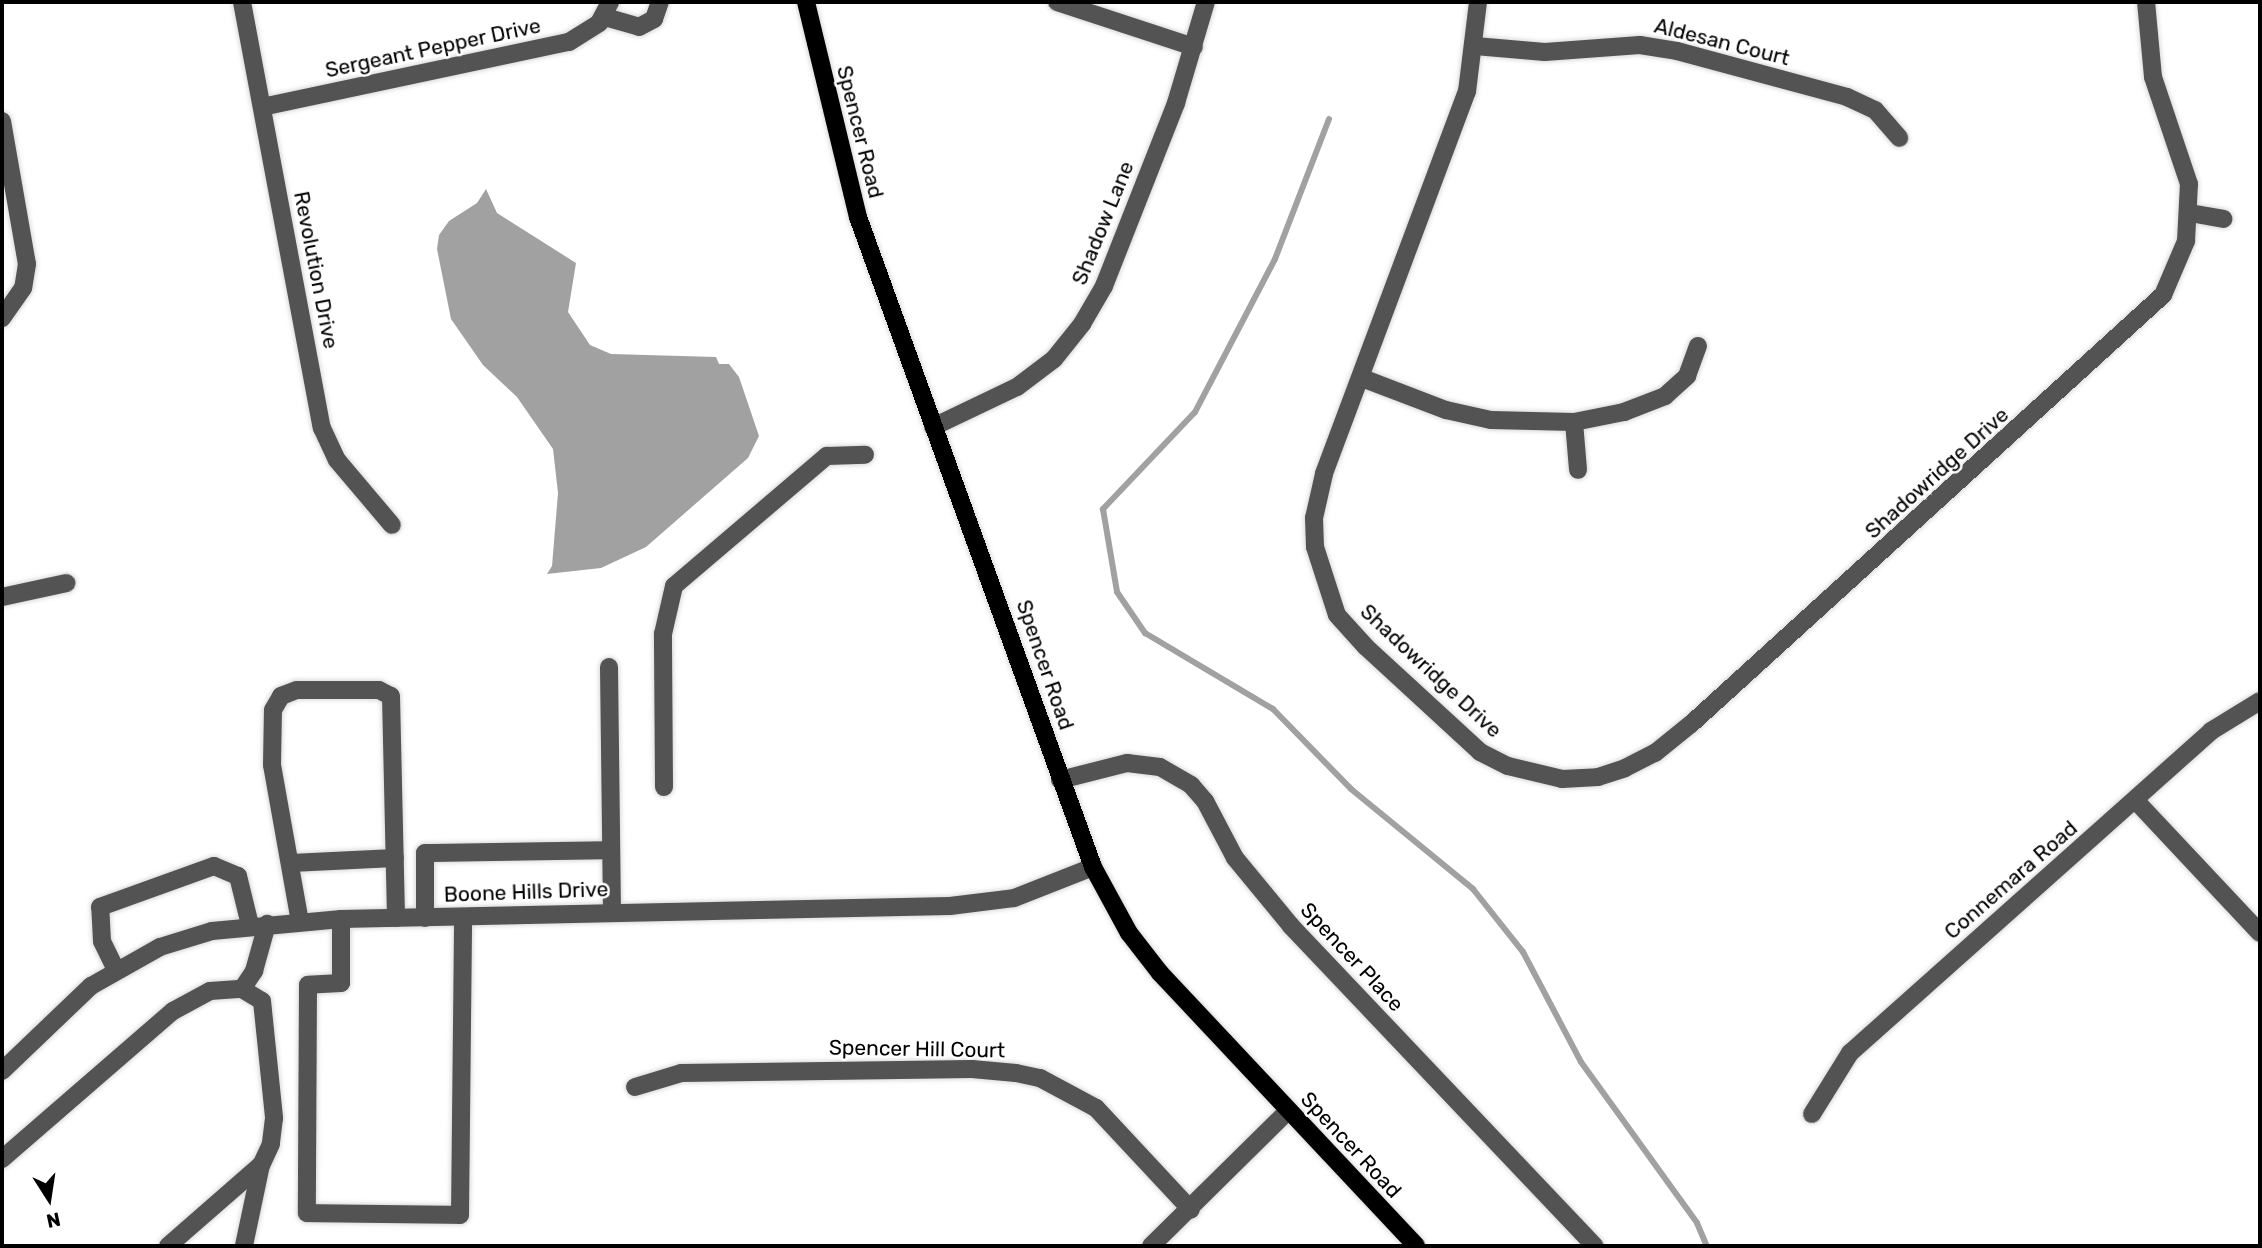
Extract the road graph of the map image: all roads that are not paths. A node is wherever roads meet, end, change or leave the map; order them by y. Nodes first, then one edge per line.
1 (242, 2) edge
2 (660, 2) edge
3 (806, 2) edge
4 (1057, 2) edge
5 (1206, 2) edge
6 (1478, 2) edge
7 (2146, 2) edge
8 (608, 9) edge
9 (1475, 46) junction
10 (1194, 47) junction
11 (262, 107) junction
12 (2, 121) edge
13 (1899, 138) dead end
14 (2190, 213) junction
15 (2223, 219) dead end
16 (2, 318) edge
17 (1698, 346) dead end
18 (1362, 378) junction
19 (1574, 422) junction
20 (933, 427) junction
21 (865, 455) dead end
22 (1578, 470) dead end
23 (392, 525) dead end
24 (67, 583) dead end
25 (2, 597) edge
26 (608, 667) dead end
27 (2260, 701) edge
28 (1060, 779) junction
29 (664, 787) dead end
30 (2136, 801) junction
31 (611, 850) junction
32 (395, 859) junction
33 (291, 863) junction
34 (1093, 867) junction
35 (612, 912) junction
36 (463, 916) junction
37 (396, 918) junction
38 (425, 918) junction
39 (341, 919) junction
40 (300, 922) junction
41 (259, 924) junction
42 (2260, 933) edge
43 (116, 970) junction
44 (242, 989) junction
45 (2, 1071) edge
46 (635, 1087) dead end
47 (1288, 1111) junction
48 (1812, 1114) dead end
49 (2, 1159) edge
50 (261, 1165) junction
51 (1191, 1210) junction
52 (168, 1246) edge
53 (244, 1246) edge
54 (1151, 1246) edge
55 (1416, 1246) edge
56 (1595, 1246) edge

1 - 11 street, Revolution Drive
2 - 8 street, Sergeant Pepper Drive
3 - 20 main road, Spencer Road
4 - 10 street
5 - 10 street, Shadow Lane
6 - 9 street, Shadowridge Drive
7 - 14 street, Shadowridge Drive
8 - 11 street, Sergeant Pepper Drive
9 - 13 street, Aldesan Court
9 - 18 street, Shadowridge Drive
10 - 20 street, Shadow Lane
11 - 23 street, Revolution Drive
12 - 16 street
14 - 15 street
14 - 18 street, Shadowridge Drive
17 - 19 street
18 - 19 street
19 - 22 street
20 - 28 main road, Spencer Road
21 - 29 street
24 - 25 street
26 - 31 street
27 - 30 street, Connemara Road
28 - 34 main road, Spencer Road
28 - 56 street, Spencer Place
30 - 42 street
30 - 48 street, Connemara Road
31 - 35 street
31 - 38 street
32 - 33 street
32 - 33 street
32 - 37 street
33 - 40 street
34 - 35 street, Boone Hills Drive
34 - 47 main road, Spencer Road
35 - 36 street, Boone Hills Drive
36 - 38 street, Boone Hills Drive
36 - 39 street
37 - 38 street, Boone Hills Drive
37 - 39 street, Boone Hills Drive
39 - 40 street, Boone Hills Drive
40 - 41 street, Boone Hills Drive
41 - 43 street, Boone Hills Drive
41 - 43 street
41 - 44 street
43 - 45 street, Boone Hills Drive
44 - 49 street
44 - 50 street
46 - 51 street, Spencer Hill Court
47 - 51 street
47 - 55 main road, Spencer Road
50 - 52 street
50 - 53 street
51 - 54 street

